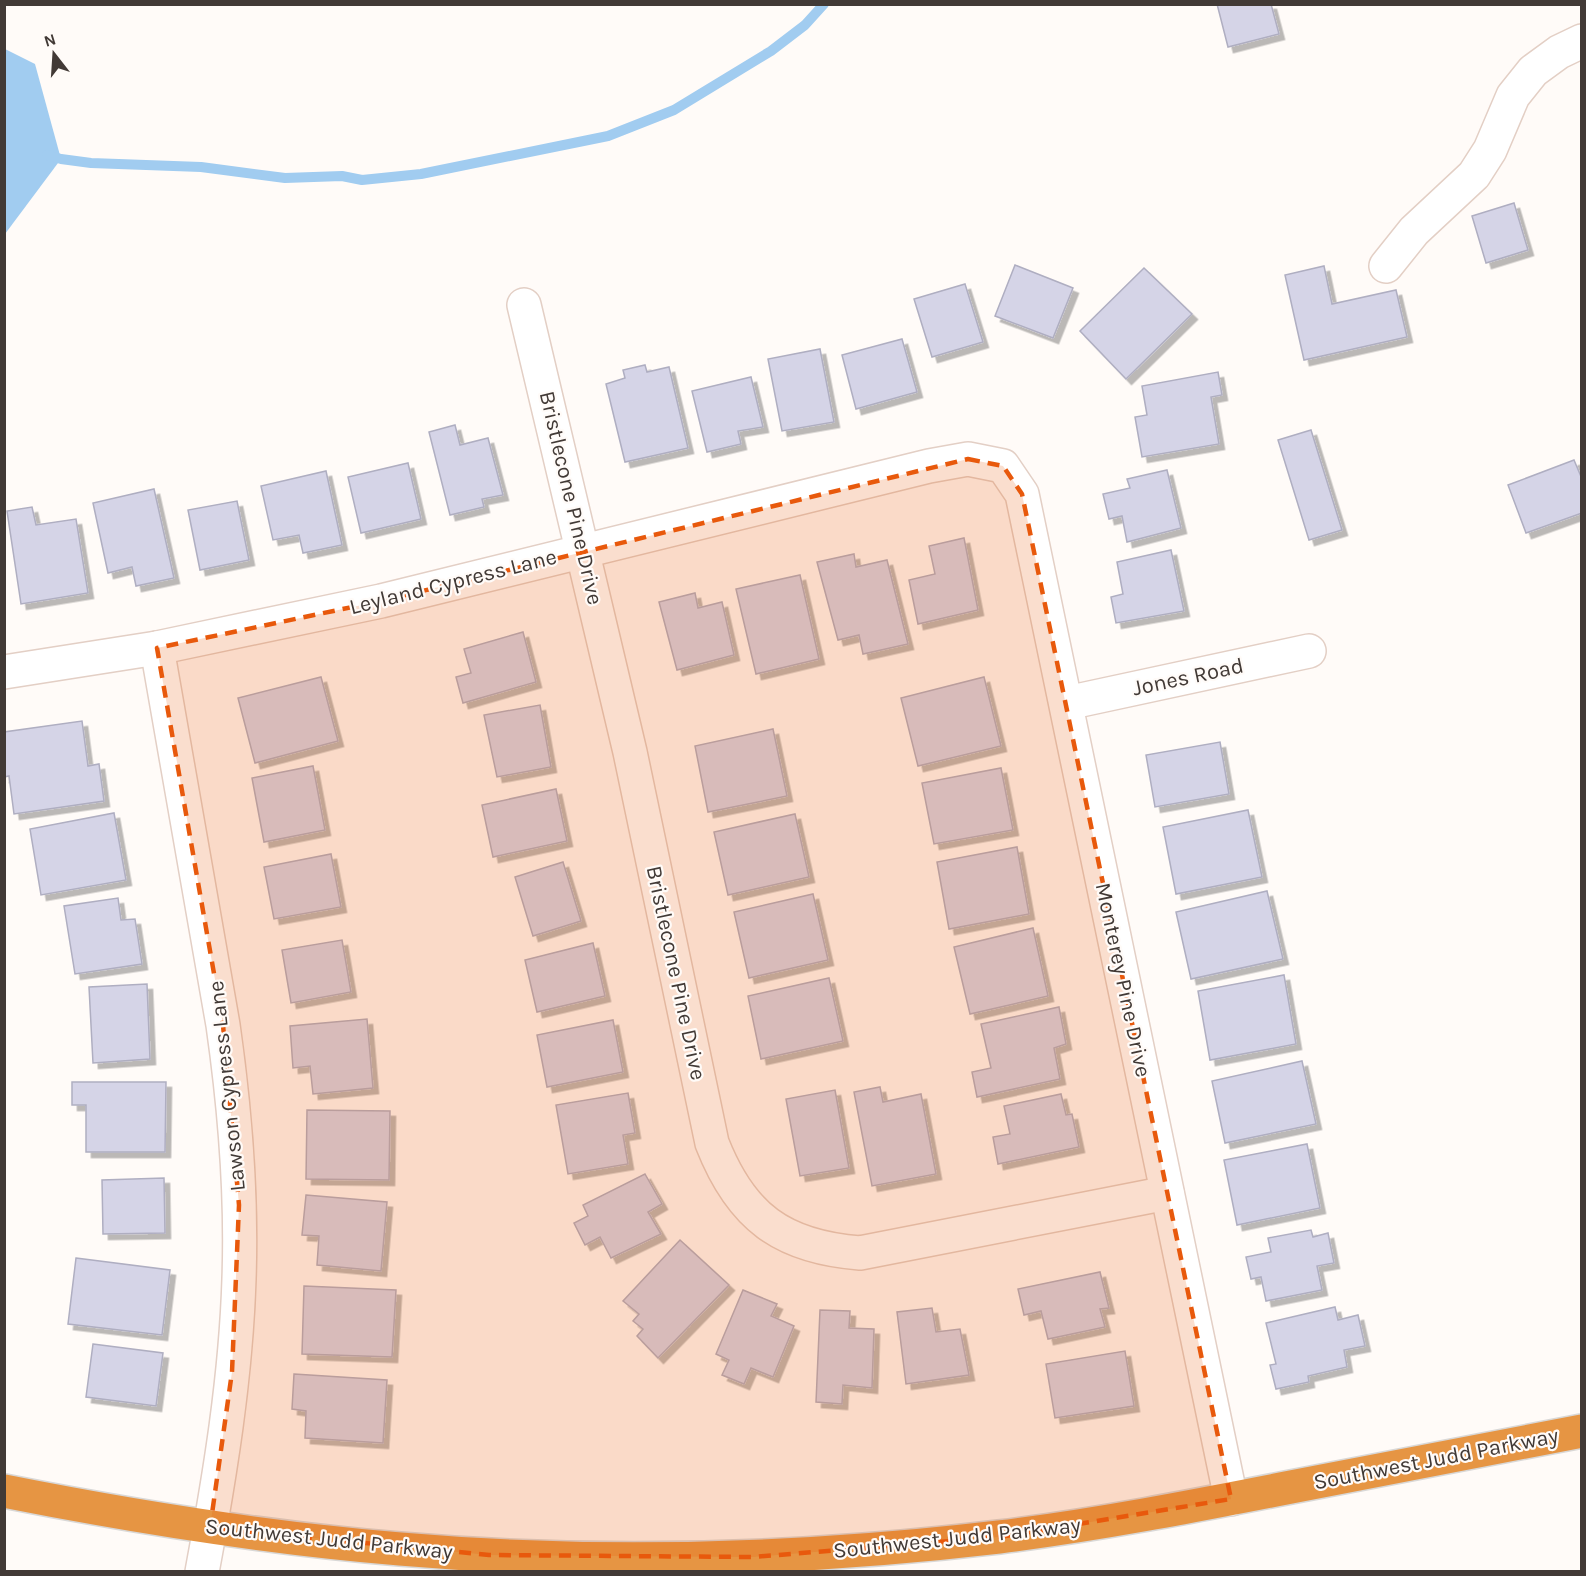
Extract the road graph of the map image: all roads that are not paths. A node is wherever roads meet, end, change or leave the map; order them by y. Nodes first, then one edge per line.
1 (1581, 41) edge
2 (1386, 266) dead end
3 (524, 305) dead end
4 (1004, 466) joint
5 (584, 550) junction
6 (157, 648) junction
7 (1310, 651) dead end
8 (4, 672) edge
9 (1067, 703) junction
10 (1167, 1193) junction
11 (1581, 1431) edge
12 (4, 1491) edge
13 (1231, 1499) junction
14 (210, 1527) junction
15 (202, 1572) edge

1 - 2 street
3 - 5 street, Bristlecone Pine Drive
4 - 5 street, Leyland Cypress Lane
4 - 9 street, Monterey Pine Drive
5 - 6 street, Leyland Cypress Lane
5 - 10 street, Bristlecone Pine Drive
6 - 8 street, Leyland Cypress Lane
6 - 14 street, Lawson Cypress Lane
7 - 9 street, Jones Road
9 - 10 street, Monterey Pine Drive
10 - 13 street, Monterey Pine Drive
11 - 13 highway, Southwest Judd Parkway
12 - 14 highway, Southwest Judd Parkway
13 - 14 highway, Southwest Judd Parkway
14 - 15 street, Lawson Cypress Lane

